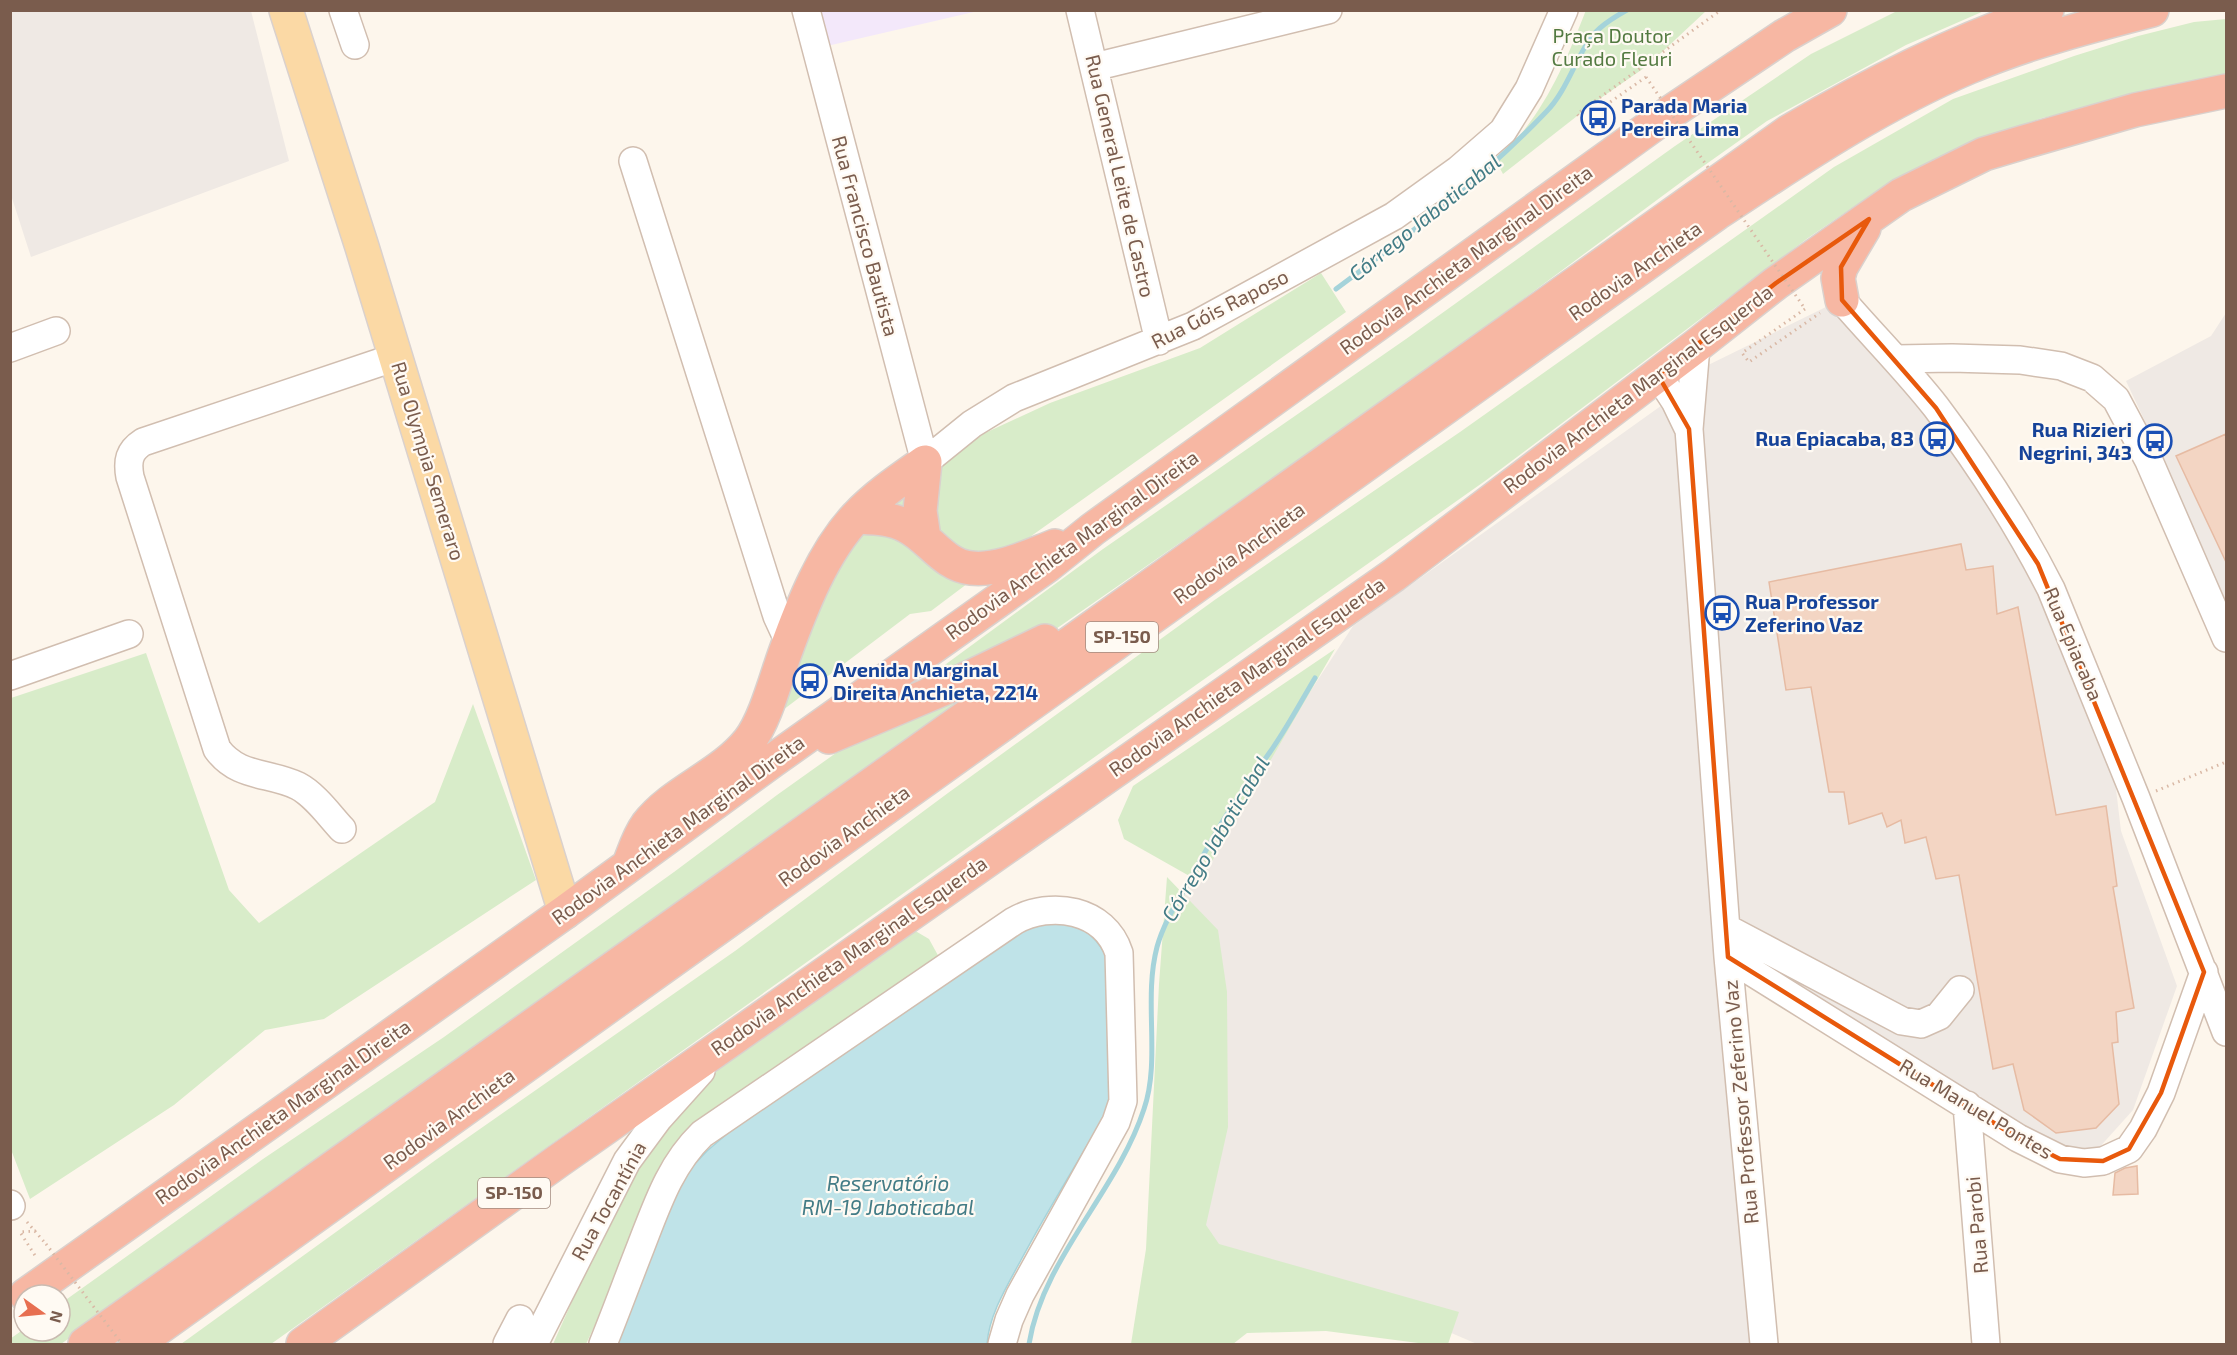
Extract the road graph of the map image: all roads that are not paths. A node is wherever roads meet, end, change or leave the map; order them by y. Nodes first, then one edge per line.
1 (286, 10) edge
2 (343, 10) edge
3 (806, 10) edge
4 (1080, 10) edge
5 (1328, 10) edge
6 (1564, 10) edge
7 (1830, 10) edge
8 (2048, 10) edge
9 (2152, 10) edge
10 (356, 45) dead end
11 (1094, 67) junction
12 (2226, 91) edge
13 (633, 161) dead end
14 (1869, 219) junction
15 (1776, 283) junction
16 (1842, 300) junction
17 (56, 331) dead end
18 (1159, 341) junction
19 (1696, 346) junction
20 (10, 348) edge
21 (396, 357) junction
22 (1896, 359) junction
23 (1658, 375) junction
24 (1689, 429) junction
25 (925, 462) junction
26 (856, 517) junction
27 (1094, 529) junction
28 (924, 538) junction
29 (1150, 587) junction
30 (129, 634) dead end
31 (2226, 638) edge
32 (789, 642) junction
33 (10, 676) edge
34 (772, 761) junction
35 (342, 829) dead end
36 (629, 865) junction
37 (565, 912) junction
38 (1726, 928) junction
39 (1728, 957) junction
40 (2204, 972) junction
41 (1960, 990) dead end
42 (2226, 1032) edge
43 (725, 1043) junction
44 (1967, 1105) junction
45 (43, 1283) edge
46 (520, 1319) dead end
47 (85, 1344) edge
48 (136, 1344) edge
49 (303, 1344) edge
50 (507, 1344) edge
51 (534, 1344) edge
52 (603, 1344) edge
53 (1002, 1344) edge
54 (1764, 1344) edge
55 (1986, 1344) edge

1 - 21 main road, Rua Olympia Semeraro
2 - 10 street
3 - 25 street, Rua Francisco Bautista
4 - 11 street, Rua General Leite de Castro
5 - 11 street
6 - 18 street, Rua Góis Raposo
7 - 27 highway, Rodovia Anchieta Marginal Direita
8 - 29 highway, Rodovia Anchieta / SP-150
9 - 48 highway, Rodovia Anchieta / SP-150
11 - 18 street, Rua General Leite de Castro
12 - 14 highway, Rodovia Anchieta Marginal Esquerda / SP-150
13 - 32 street
14 - 15 highway, Rodovia Anchieta Marginal Esquerda / SP-150
14 - 16 highway
15 - 16 highway
15 - 19 highway, Rodovia Anchieta Marginal Esquerda / SP-150
16 - 22 street, Rua Epiacaba
17 - 20 street
18 - 25 street, Rua Góis Raposo
19 - 23 highway, Rodovia Anchieta Marginal Esquerda / SP-150
19 - 24 street, Rua Professor Zeferino Vaz
21 - 35 street
21 - 37 main road, Rua Olympia Semeraro
22 - 31 street
22 - 40 street, Rua Epiacaba
23 - 24 street, Rua Professor Zeferino Vaz
23 - 43 highway, Rodovia Anchieta Marginal Esquerda / SP-150
24 - 38 street, Rua Professor Zeferino Vaz
25 - 26 highway
25 - 28 highway
26 - 28 highway
26 - 32 highway
27 - 28 highway
27 - 34 highway, Rodovia Anchieta Marginal Direita
29 - 34 highway
29 - 47 highway, Rodovia Anchieta / SP-150
30 - 33 street
32 - 36 highway
34 - 36 highway, Rodovia Anchieta Marginal Direita
36 - 37 highway, Rodovia Anchieta Marginal Direita
37 - 45 highway, Rodovia Anchieta Marginal Direita
38 - 39 street, Rua Professor Zeferino Vaz
38 - 41 street
39 - 44 street, Rua Manuel Pontes
39 - 54 street, Rua Professor Zeferino Vaz
40 - 42 street, Rua Epiacaba
40 - 44 street, Rua Manuel Pontes
43 - 49 highway, Rodovia Anchieta Marginal Esquerda / SP-150
43 - 51 street, Rua Tocantínia
44 - 55 street, Rua Parobi
46 - 50 street
52 - 53 street

